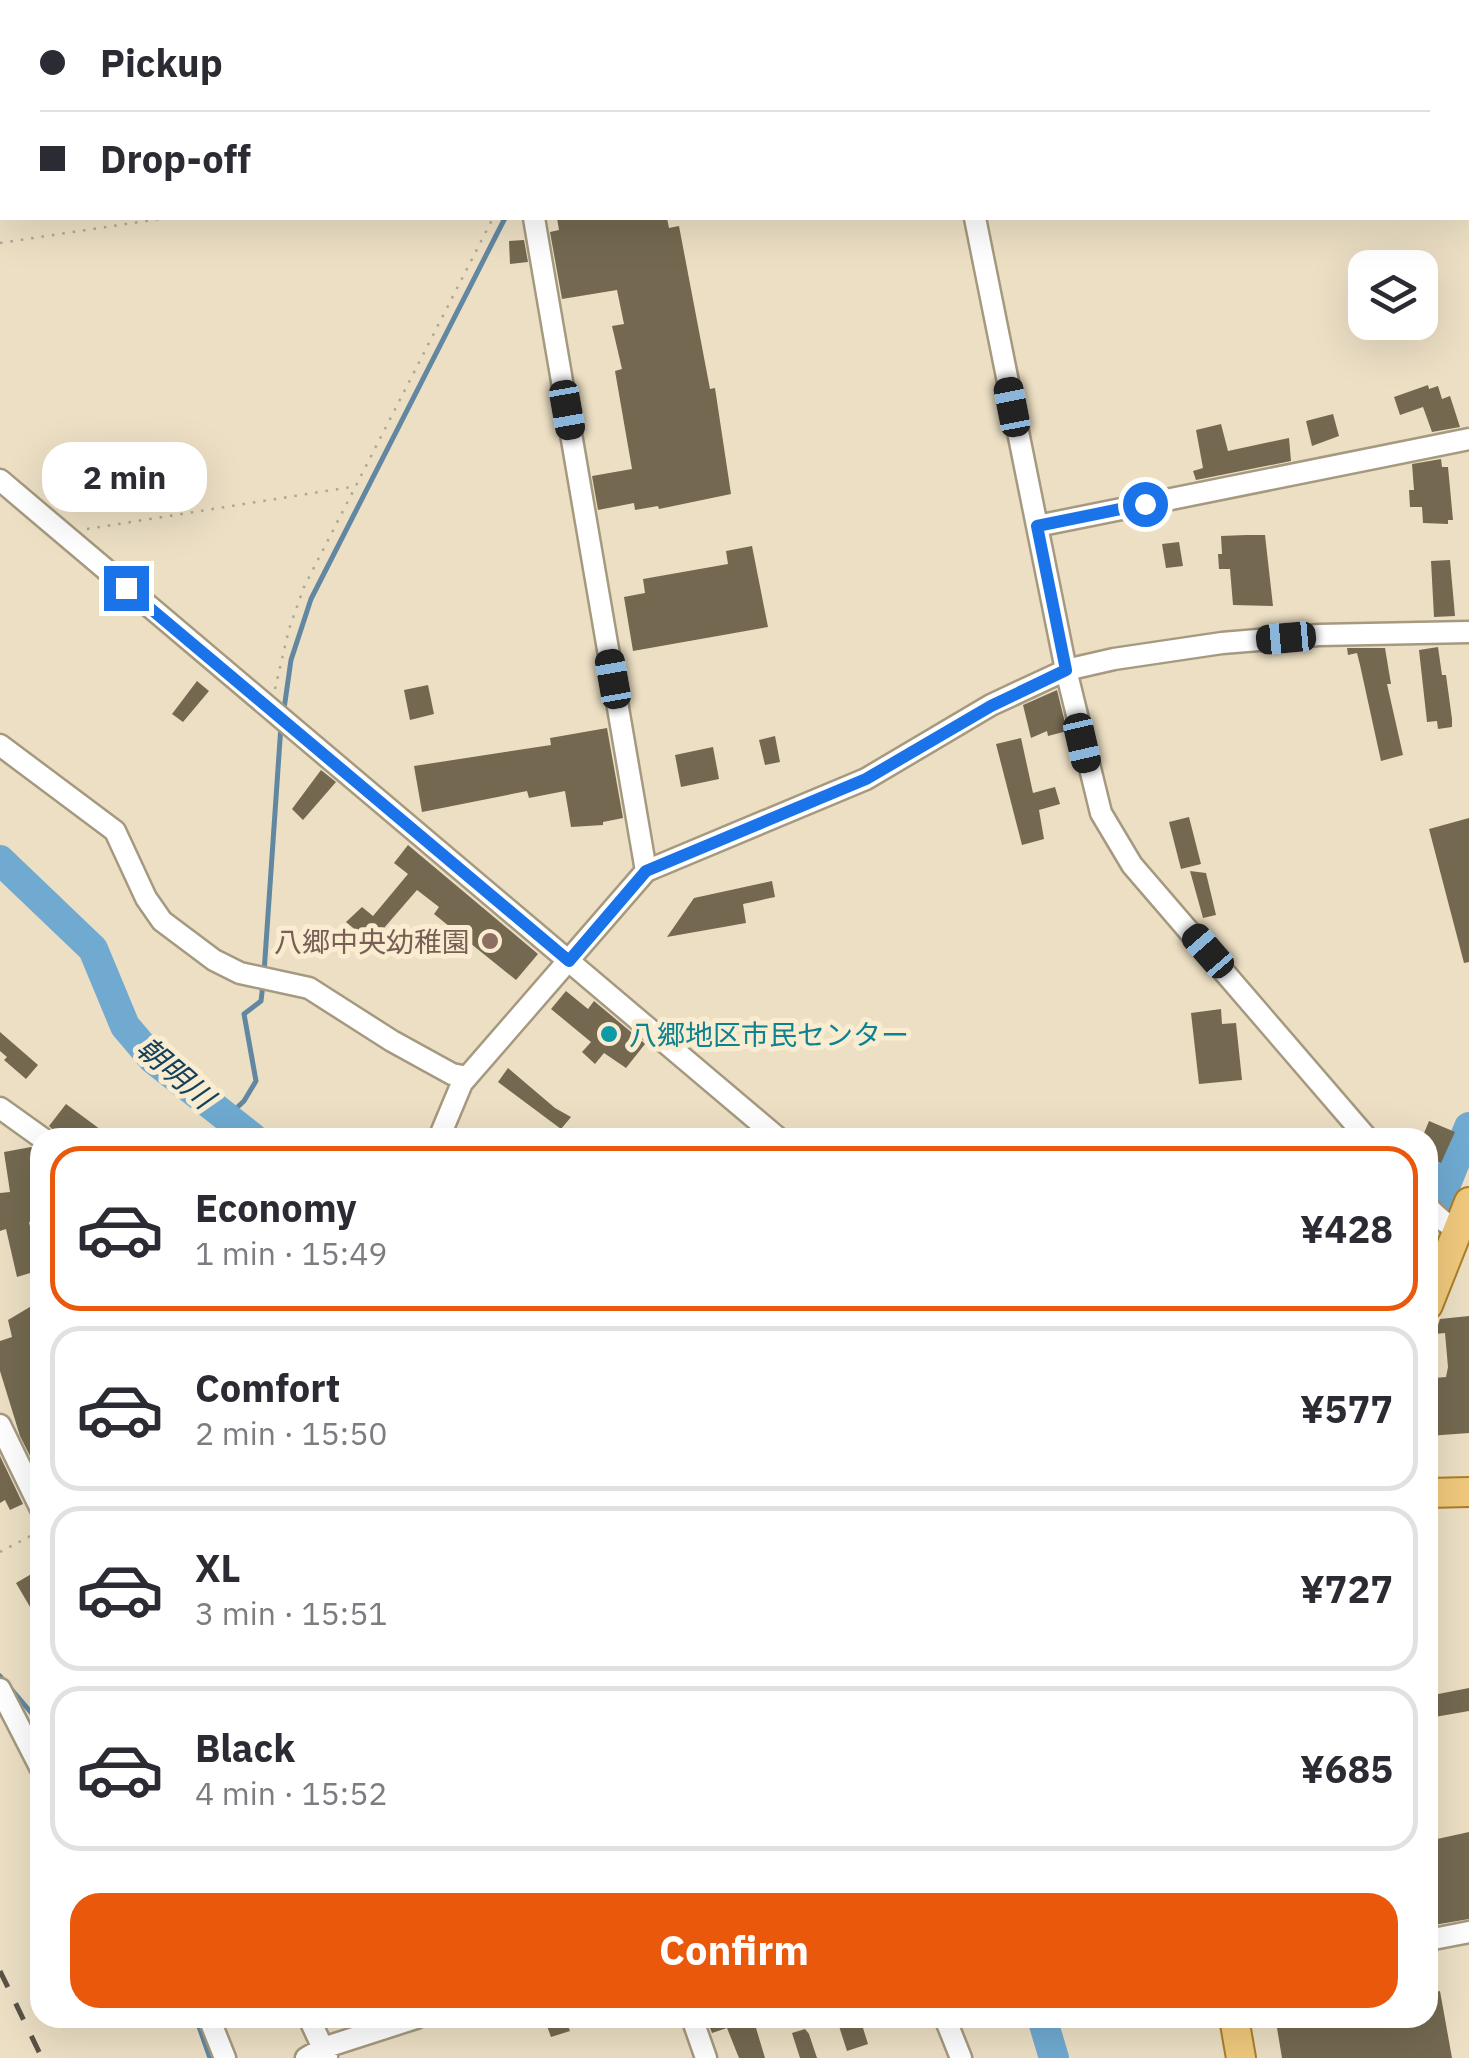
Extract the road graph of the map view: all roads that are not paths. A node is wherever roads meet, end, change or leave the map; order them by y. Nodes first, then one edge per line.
1 (534, 220) edge
2 (975, 220) edge
3 (1469, 439) edge
4 (0, 480) edge
5 (1037, 526) junction
6 (1469, 632) edge
7 (1066, 670) junction
8 (0, 745) edge
9 (646, 871) junction
10 (569, 961) junction
11 (464, 1080) junction
12 (0, 1108) edge
13 (443, 1128) edge
14 (766, 1128) edge
15 (1357, 1128) edge
16 (30, 1129) edge
17 (1469, 1202) edge
18 (1445, 1218) edge
19 (1438, 1254) edge
20 (0, 1425) edge
21 (30, 1486) edge
22 (1438, 1492) edge
23 (1469, 1492) edge
24 (0, 1689) edge
25 (30, 1748) edge
26 (1469, 1932) edge
27 (1438, 1938) edge
28 (213, 2028) edge
29 (312, 2028) edge
30 (390, 2028) edge
31 (696, 2028) edge
32 (948, 2028) edge
33 (1236, 2028) edge
34 (319, 2055) edge
35 (225, 2058) edge
36 (706, 2058) edge
37 (961, 2058) edge
38 (1241, 2058) edge

1 - 9 street
2 - 5 street
3 - 5 street
4 - 10 street
5 - 7 street
6 - 7 street
7 - 9 street
7 - 15 street
8 - 11 street
9 - 10 street
10 - 11 street
10 - 14 street
11 - 13 street
12 - 16 street
17 - 18 main road
18 - 19 main road
20 - 21 street
22 - 23 main road
24 - 25 street
26 - 27 street
28 - 35 street
29 - 34 street
30 - 34 street
31 - 36 street
32 - 37 street
33 - 38 main road

